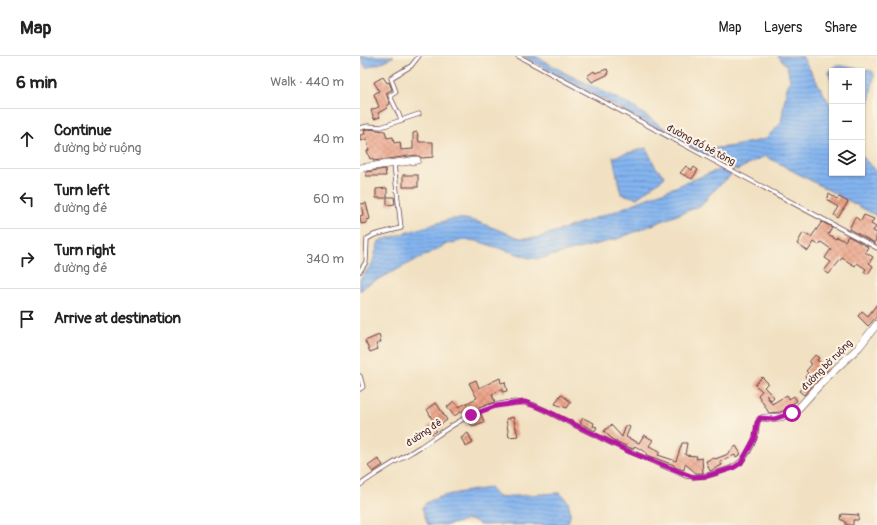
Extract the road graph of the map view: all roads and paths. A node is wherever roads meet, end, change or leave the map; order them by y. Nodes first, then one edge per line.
1 (419, 56) edge
2 (518, 56) edge
3 (419, 114) dead end
4 (402, 121) junction
5 (360, 128) edge
6 (417, 160) dead end
7 (394, 164) junction
8 (360, 168) edge
9 (877, 248) edge
10 (360, 271) edge
11 (877, 324) edge
12 (360, 376) edge
13 (360, 389) edge
14 (764, 418) joint
15 (360, 484) edge

1 - 4 lane
2 - 9 lane, đường đổ bê tông
3 - 4 lane
4 - 5 lane
6 - 7 street
7 - 8 street
7 - 10 lane
11 - 14 street, đường bờ ruộng
12 - 13 lane
14 - 15 lane, đường đê

